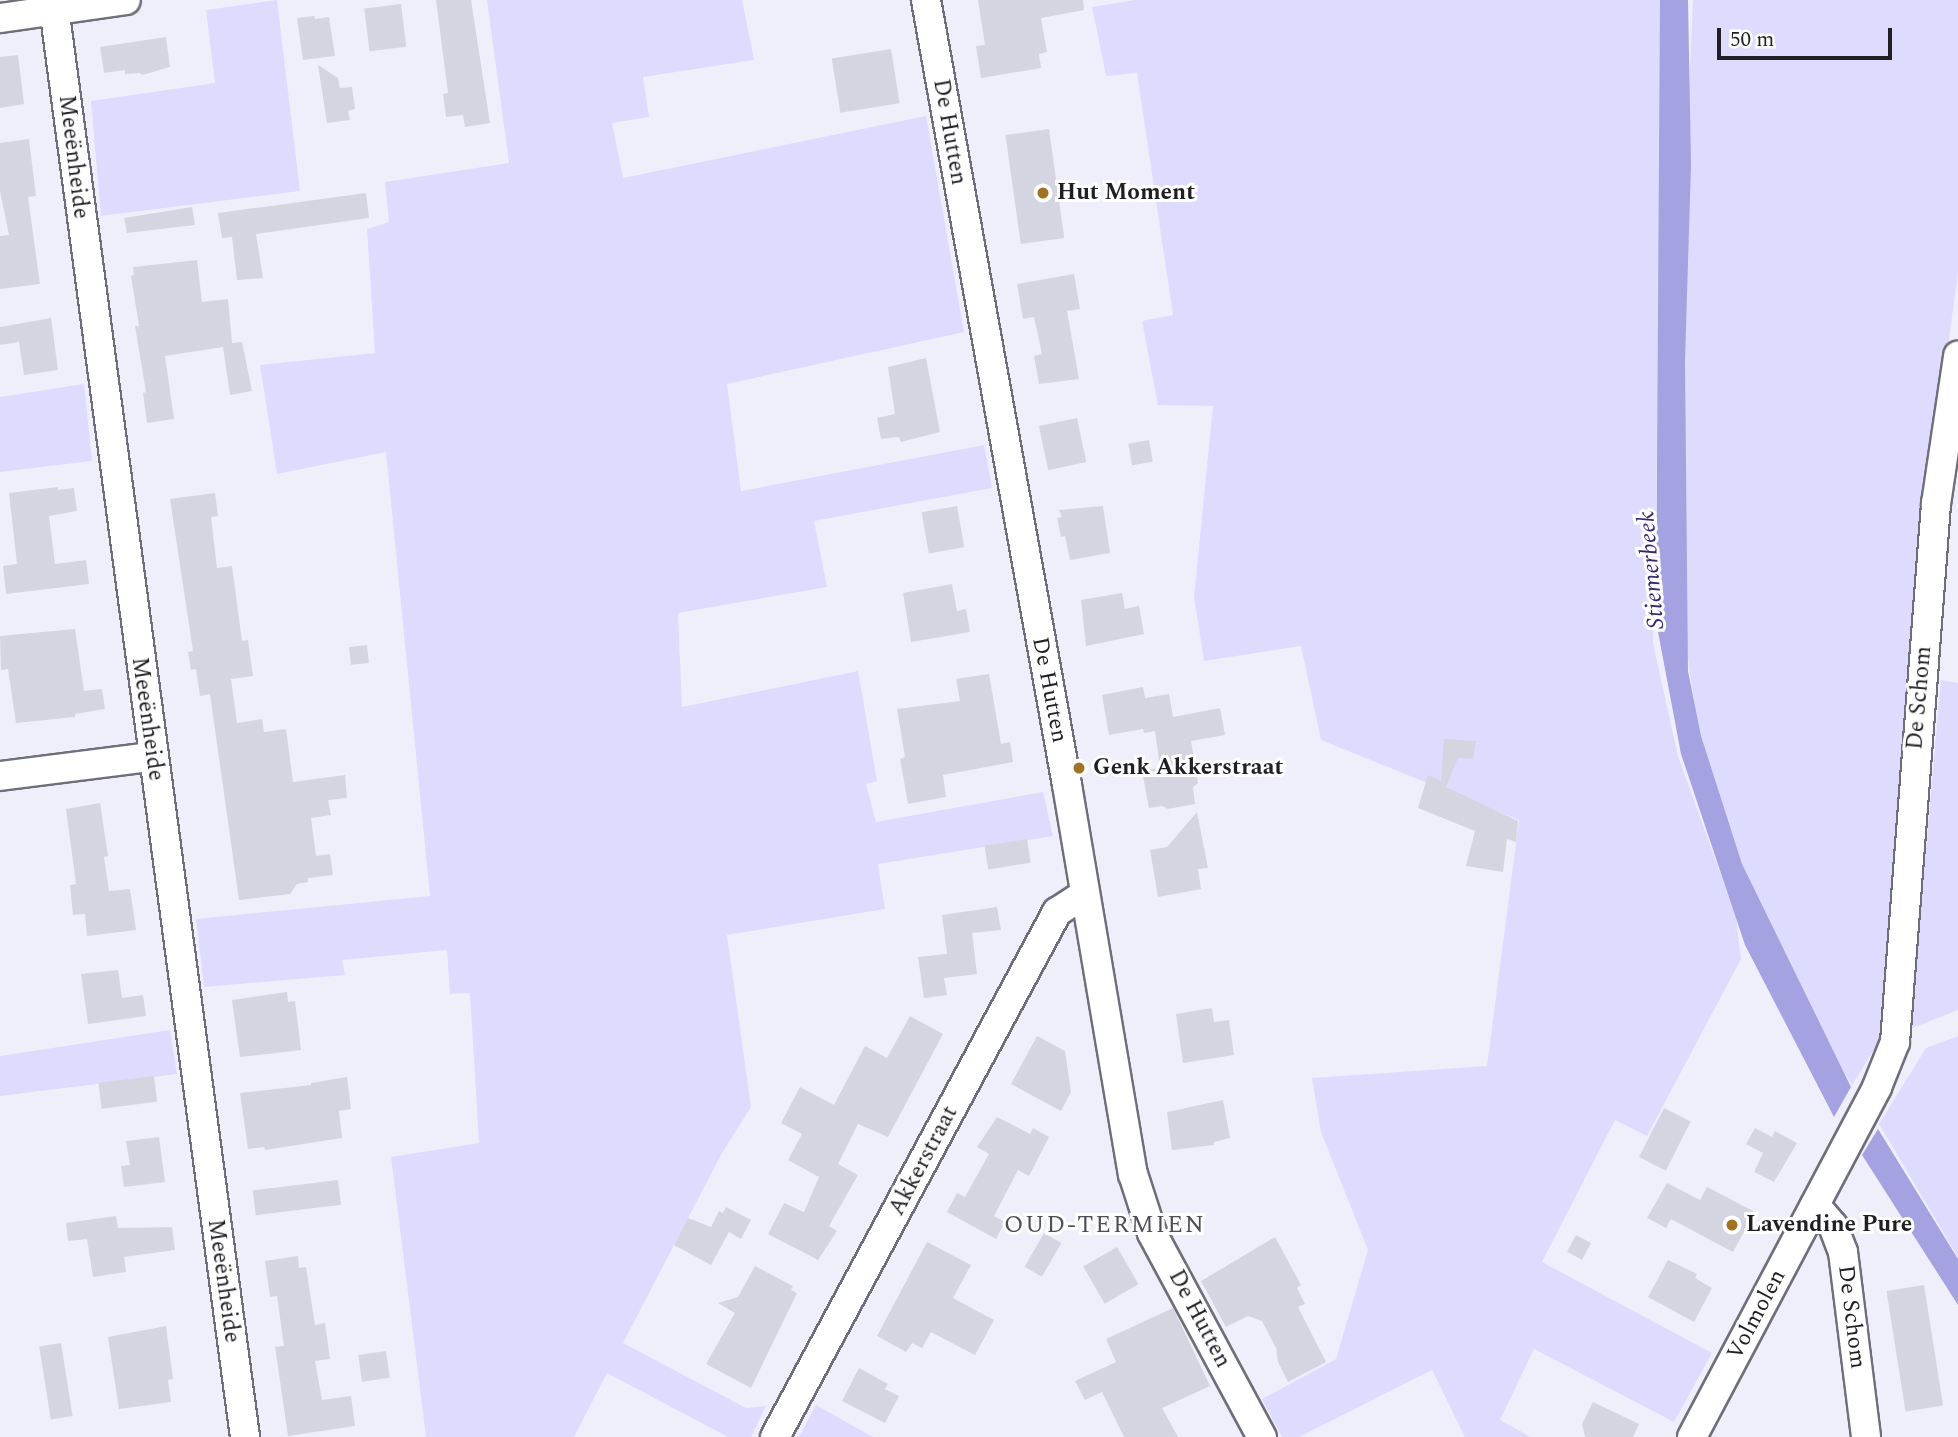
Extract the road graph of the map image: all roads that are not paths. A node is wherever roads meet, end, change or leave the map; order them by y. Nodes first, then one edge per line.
1 (126, 0) edge
2 (926, 0) edge
3 (53, 5) edge
4 (0, 18) edge
5 (1958, 355) edge
6 (151, 757) junction
7 (0, 776) edge
8 (1083, 895) junction
9 (1895, 1042) joint
10 (1815, 1205) junction
11 (244, 1437) edge
12 (775, 1437) edge
13 (1262, 1437) edge
14 (1692, 1437) edge
15 (1866, 1437) edge

1 - 3 street
2 - 8 street, De Hutten
3 - 4 street
3 - 6 street, Meeënheide
5 - 9 street, De Schom
6 - 7 street
6 - 11 street, Meeënheide
8 - 12 street, Akkerstraat
8 - 13 street, De Hutten
9 - 10 street, Volmolen
10 - 14 street, Volmolen
10 - 15 street, De Schom

